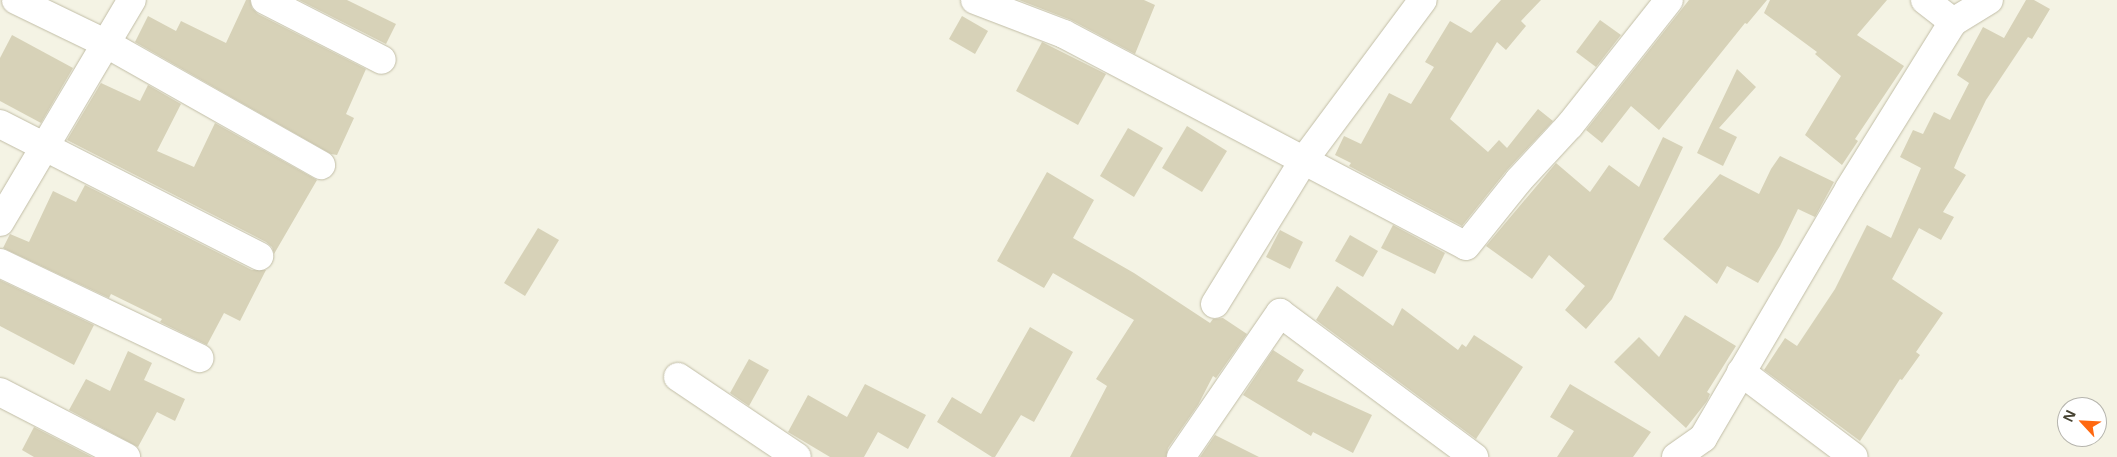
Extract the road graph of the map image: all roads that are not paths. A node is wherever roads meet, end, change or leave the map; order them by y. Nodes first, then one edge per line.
1 (16, 0) edge
2 (132, 0) edge
3 (265, 0) edge
4 (974, 0) edge
5 (1423, 0) edge
6 (1669, 0) edge
7 (1925, 0) edge
8 (1989, 0) edge
9 (1953, 22) junction
10 (107, 44) junction
11 (382, 60) dead end
12 (0, 124) edge
13 (44, 147) junction
14 (1304, 160) junction
15 (321, 165) dead end
16 (0, 222) edge
17 (259, 256) dead end
18 (0, 263) edge
19 (1215, 304) dead end
20 (199, 358) dead end
21 (1741, 372) junction
22 (678, 377) dead end
23 (0, 392) edge
24 (1702, 447) edge
25 (126, 457) edge
26 (797, 457) edge
27 (1181, 457) edge
28 (1474, 457) edge
29 (1676, 457) edge
30 (1854, 457) edge

1 - 10 street
2 - 10 street
3 - 11 street
4 - 14 street
5 - 14 street
6 - 14 street
7 - 9 street
8 - 9 street
9 - 21 street
10 - 13 street
10 - 15 street
12 - 13 street
13 - 16 street
13 - 17 street
14 - 19 street
18 - 20 street
21 - 24 street
21 - 30 street
22 - 26 street
23 - 25 street
24 - 29 street
27 - 28 street

